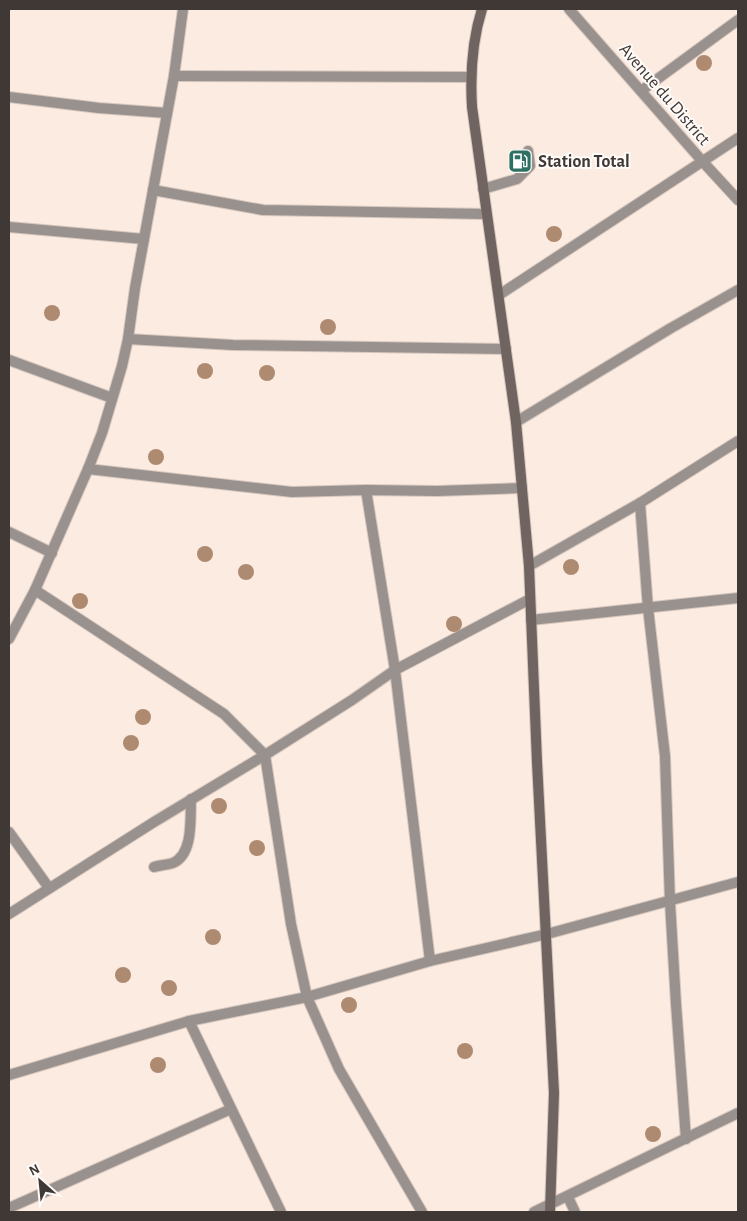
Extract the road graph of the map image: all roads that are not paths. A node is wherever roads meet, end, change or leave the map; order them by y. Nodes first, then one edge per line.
1 (183, 9) edge
2 (482, 9) edge
3 (569, 9) edge
4 (738, 20) edge
5 (174, 76) junction
6 (470, 77) junction
7 (641, 91) junction
8 (9, 97) edge
9 (167, 113) junction
10 (738, 138) edge
11 (528, 151) dead end
12 (703, 162) junction
13 (483, 189) junction
14 (153, 190) junction
15 (738, 200) edge
16 (486, 214) junction
17 (9, 227) edge
18 (144, 239) junction
19 (738, 290) edge
20 (499, 295) junction
21 (128, 339) junction
22 (506, 349) junction
23 (9, 360) edge
24 (112, 398) junction
25 (516, 422) junction
26 (738, 441) edge
27 (88, 469) junction
28 (522, 488) junction
29 (366, 490) junction
30 (640, 503) junction
31 (9, 532) edge
32 (52, 553) junction
33 (529, 566) junction
34 (35, 590) junction
35 (738, 598) edge
36 (530, 599) junction
37 (648, 608) junction
38 (531, 620) junction
39 (9, 639) edge
40 (395, 670) junction
41 (266, 755) junction
42 (191, 798) junction
43 (9, 832) edge
44 (154, 867) dead end
45 (738, 882) edge
46 (49, 888) junction
47 (670, 902) junction
48 (9, 914) edge
49 (547, 934) junction
50 (430, 961) junction
51 (307, 997) junction
52 (189, 1021) junction
53 (9, 1075) edge
54 (230, 1109) junction
55 (738, 1113) edge
56 (686, 1139) junction
57 (568, 1197) junction
58 (9, 1208) edge
59 (550, 1208) edge
60 (281, 1212) edge
61 (422, 1212) edge
62 (534, 1212) edge
63 (575, 1212) edge

1 - 5 street
2 - 6 street
3 - 7 street, Avenue du District
4 - 7 street
5 - 6 street
5 - 9 street
6 - 13 street
7 - 12 street, Avenue du District
8 - 9 street
9 - 14 street
10 - 12 street
11 - 13 street
12 - 15 street, Avenue du District
12 - 20 street
13 - 16 street
14 - 16 street
14 - 18 street
16 - 20 street
17 - 18 street
18 - 21 street
19 - 25 street
20 - 22 street
21 - 22 street
21 - 24 street
22 - 25 street
23 - 24 street
24 - 27 street
25 - 28 street
26 - 30 street
27 - 29 street
27 - 32 street
28 - 29 street
28 - 33 street
29 - 40 street
30 - 33 street
30 - 37 street
31 - 32 street
32 - 34 street
33 - 36 street
34 - 39 street
34 - 41 street
35 - 37 street
36 - 38 street
36 - 40 street
37 - 38 street
37 - 47 street
38 - 49 street
40 - 41 street
40 - 50 street
41 - 42 street
41 - 51 street
42 - 44 street
42 - 46 street
43 - 46 street
45 - 47 street
46 - 48 street
47 - 49 street
47 - 56 street
49 - 50 street
49 - 59 street
50 - 51 street
51 - 52 street
51 - 61 street
52 - 53 street
52 - 54 street
54 - 58 street
54 - 60 street
55 - 56 street
56 - 57 street
57 - 59 street
57 - 63 street
59 - 62 street

